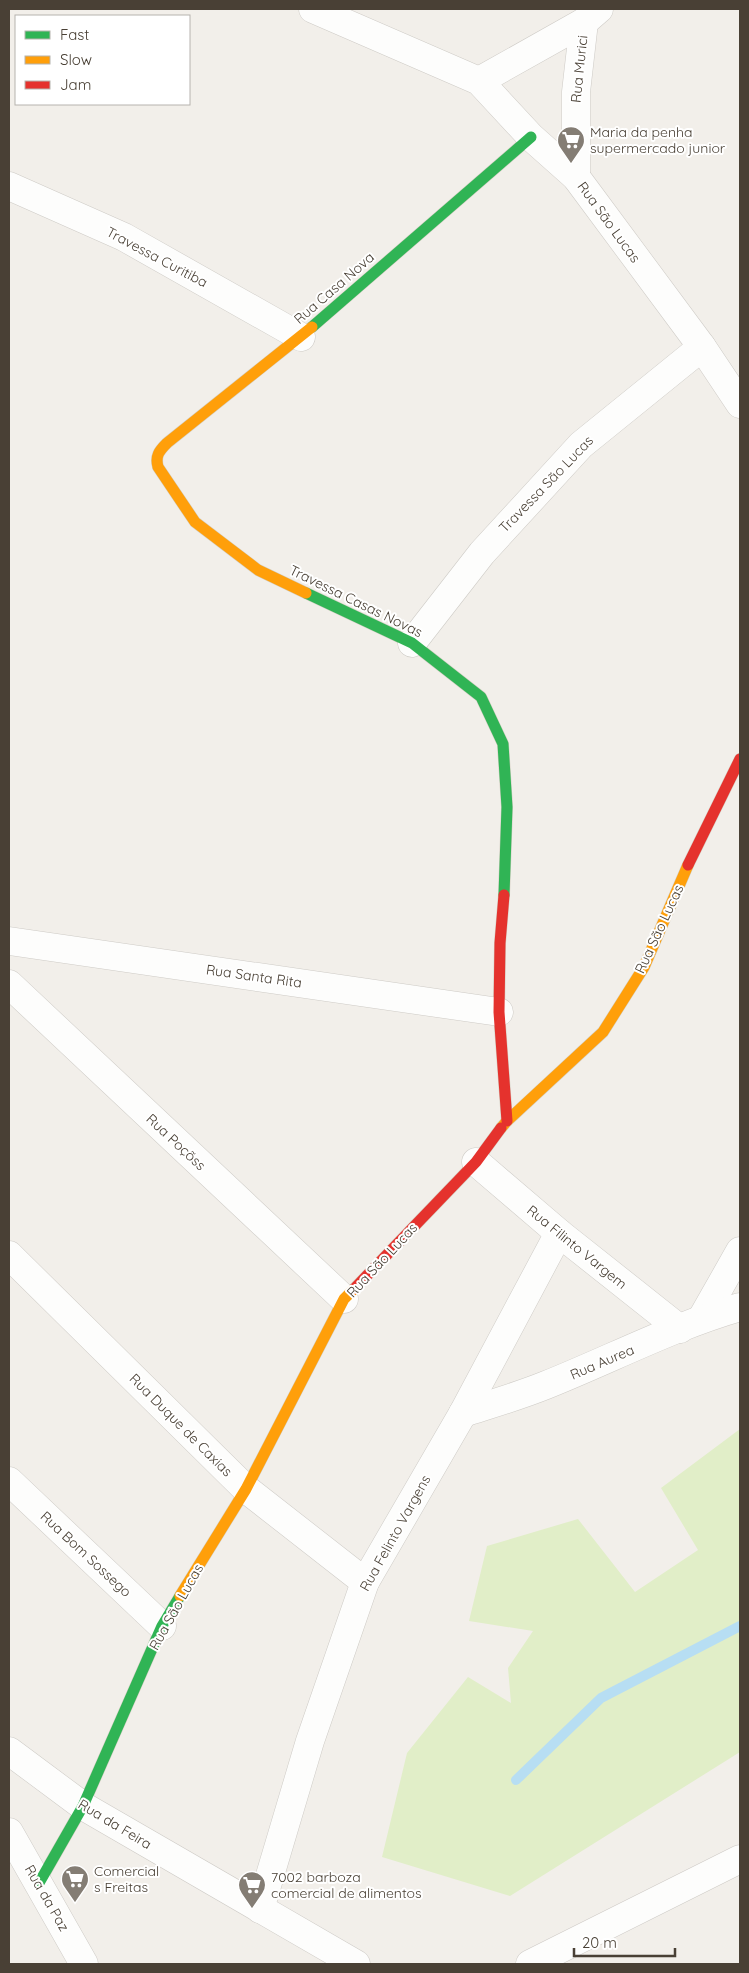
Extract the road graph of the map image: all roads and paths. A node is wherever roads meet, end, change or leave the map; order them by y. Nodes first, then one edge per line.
1 (313, 9) edge
2 (592, 15) edge
3 (479, 82) junction
4 (531, 137) junction
5 (576, 177) junction
6 (9, 186) edge
7 (301, 337) junction
8 (702, 347) junction
9 (740, 404) edge
10 (156, 459) joint
11 (412, 643) junction
12 (740, 759) edge
13 (9, 941) edge
14 (9, 984) edge
15 (499, 1012) junction
16 (506, 1121) junction
17 (476, 1162) junction
18 (559, 1234) junction
19 (740, 1251) edge
20 (9, 1255) edge
21 (344, 1299) junction
22 (740, 1307) edge
23 (691, 1324) junction
24 (463, 1413) junction
25 (9, 1481) edge
26 (246, 1488) junction
27 (365, 1582) junction
28 (162, 1626) junction
29 (9, 1751) edge
30 (83, 1806) junction
31 (9, 1832) edge
32 (740, 1859) edge
33 (39, 1883) junction
34 (260, 1909) junction
35 (84, 1964) edge
36 (356, 1964) edge
37 (530, 1964) edge

1 - 3 street, Rua São Lucas
2 - 3 street, Rua Murici
2 - 5 street, Rua Murici
3 - 4 street, Rua São Lucas
4 - 5 street, Rua São Lucas
4 - 7 street, Rua Casa Nova
5 - 8 street, Rua São Lucas
6 - 7 street, Travessa Curitiba
7 - 10 street, Rua Casa Nova
8 - 9 street, Rua São Lucas
8 - 11 street, Travessa São Lucas
10 - 11 street, Travessa Casas Novas
11 - 15 street, Travessa Casas Novas
12 - 16 street, Rua São Lucas
13 - 15 street, Rua Santa Rita
14 - 21 street, Rua Poçõss
15 - 16 street, Travessa Casas Novas
16 - 17 street, Rua São Lucas
17 - 18 street, Rua Filinto Vargem
17 - 21 street, Rua São Lucas
18 - 23 street, Rua Filinto Vargem
18 - 24 street, Rua Felinto Vargens
19 - 23 street
20 - 26 street, Rua Duque de Caxias
21 - 26 street, Rua São Lucas
22 - 23 street, Rua Aurea
23 - 24 street, Rua Aurea
24 - 27 street, Rua Felinto Vargens
25 - 28 street, Rua Bom Sossego
26 - 27 street, Rua Duque de Caxias
26 - 28 street, Rua São Lucas
27 - 34 street, Rua Felinto Vargens
28 - 30 street, Rua São Lucas
29 - 30 street, Rua da Feira
30 - 33 street, Rua São Lucas
30 - 34 street, Rua da Feira
31 - 33 street, Rua da Paz
32 - 37 street
33 - 35 street, Rua da Paz
34 - 36 street, Rua da Feira

